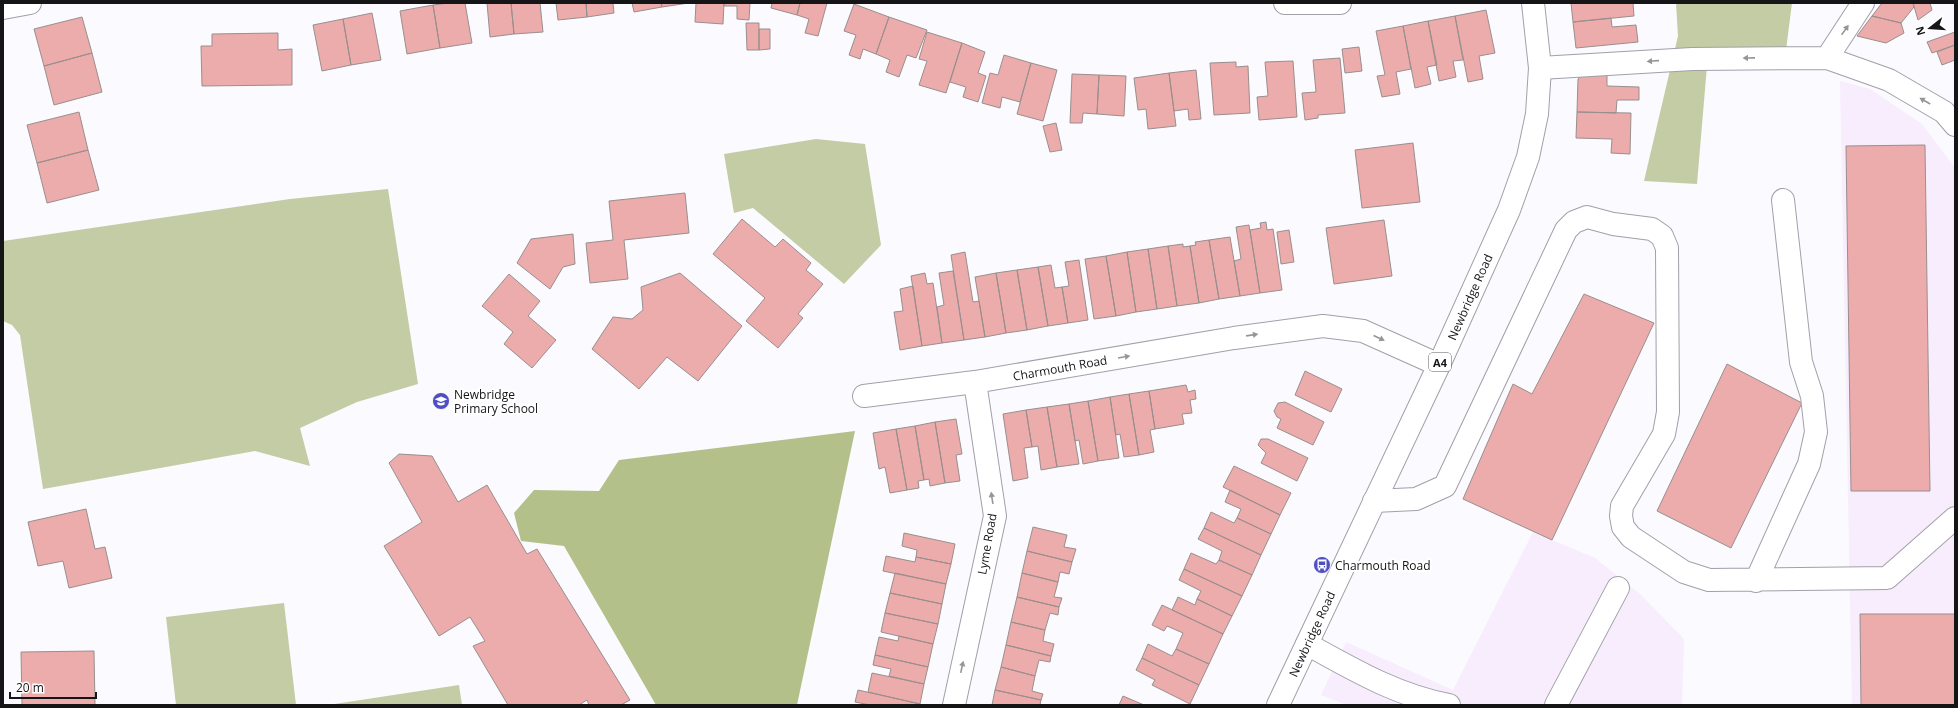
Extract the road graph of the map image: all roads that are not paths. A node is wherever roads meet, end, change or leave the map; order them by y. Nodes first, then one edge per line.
1 (30, 3) edge
2 (1298, 3) edge
3 (1340, 3) edge
4 (1533, 3) edge
5 (1863, 3) edge
6 (3, 8) edge
7 (1827, 58) junction
8 (1540, 68) junction
9 (1955, 125) edge
10 (1783, 200) dead end
11 (1439, 365) junction
12 (975, 382) junction
13 (864, 396) dead end
14 (1374, 501) junction
15 (1955, 518) edge
16 (1756, 581) junction
17 (1618, 588) dead end
18 (1307, 644) junction
19 (954, 705) edge
20 (1278, 705) edge
21 (1449, 705) edge
22 (1556, 705) edge

1 - 6 street
2 - 3 street
4 - 8 street, Newbridge Road / A4
7 -> 5 street
7 -> 8 street
9 -> 7 street
8 - 11 street, Newbridge Road / A4
10 - 16 street
12 -> 11 street, Charmouth Road
11 - 14 street, Newbridge Road / A4
12 - 13 street, Charmouth Road
19 -> 12 street, Lyme Road
14 - 16 street
14 - 18 street, Newbridge Road / A4
15 - 16 street
17 - 22 street
18 - 20 street, Newbridge Road / A4
18 - 21 street

